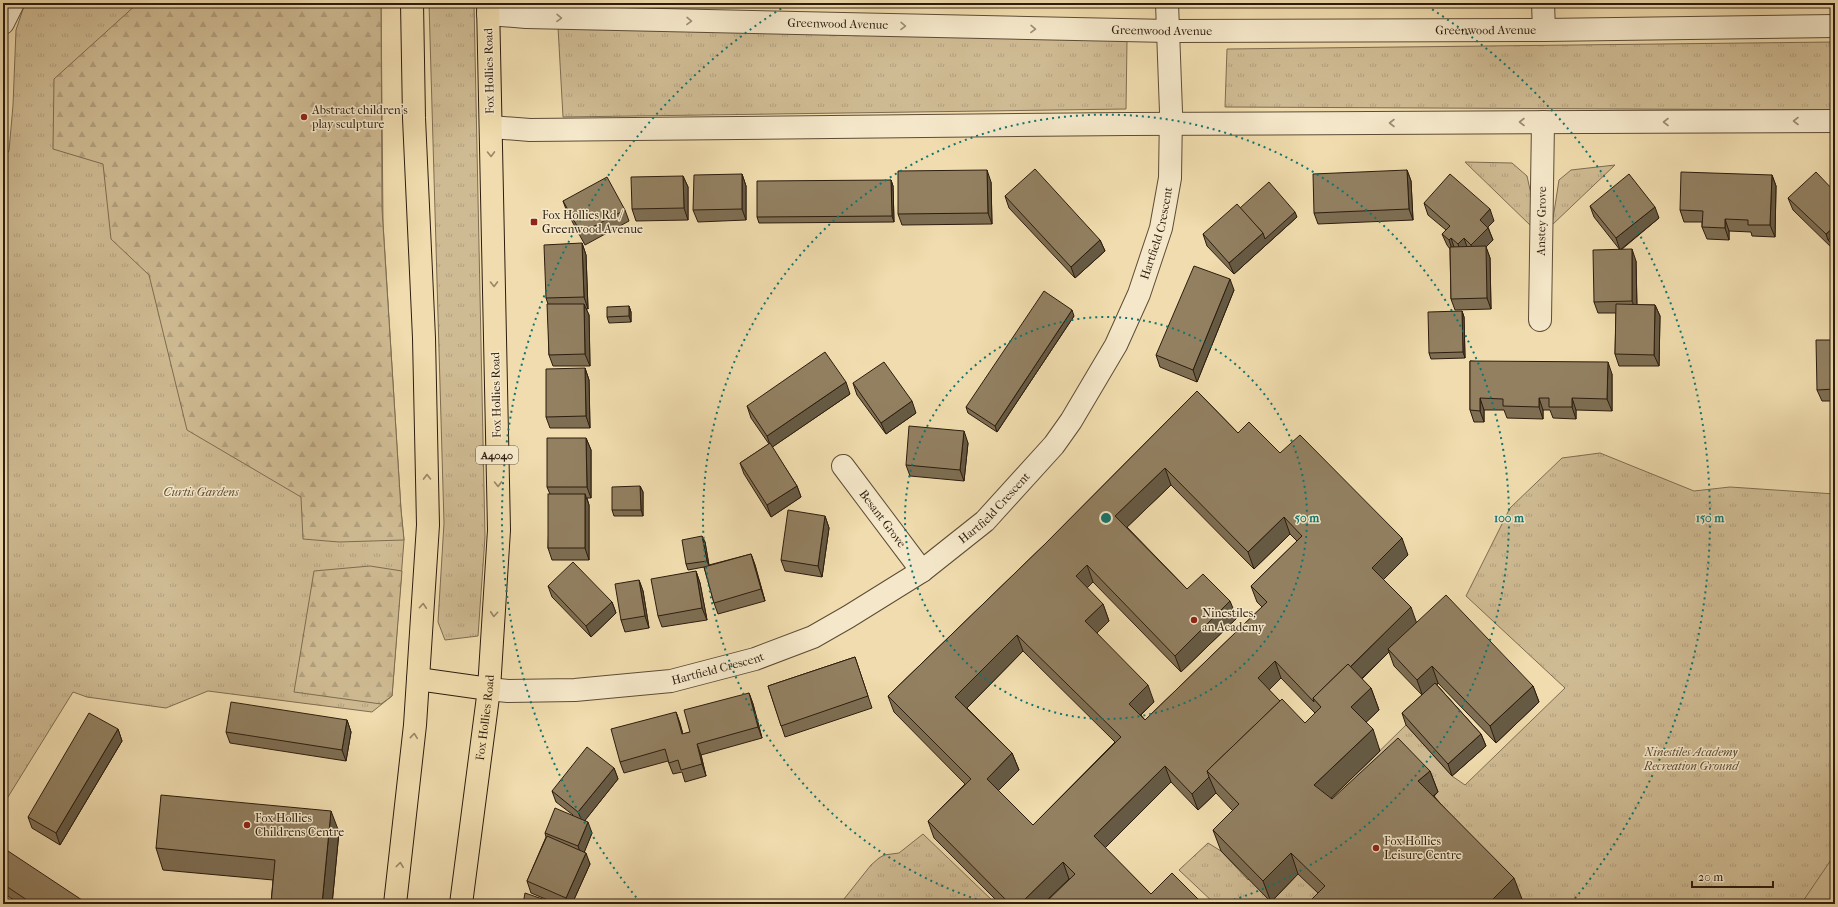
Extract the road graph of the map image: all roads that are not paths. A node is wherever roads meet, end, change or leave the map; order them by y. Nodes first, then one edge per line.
1 (13, 3) edge
2 (412, 3) edge
3 (1167, 3) edge
4 (1543, 3) edge
5 (488, 8) edge
6 (3, 23) edge
7 (1835, 26) edge
8 (1544, 30) junction
9 (1169, 32) junction
10 (1835, 121) edge
11 (1543, 122) junction
12 (1171, 124) junction
13 (491, 127) junction
14 (1540, 320) dead end
15 (843, 466) dead end
16 (922, 571) junction
17 (418, 679) junction
18 (489, 689) junction
19 (395, 904) edge
20 (461, 904) edge

1 - 6 street
17 -> 2 main road
3 - 9 street, Hartfield Crescent
4 - 8 street
5 -> 9 street, Greenwood Avenue
5 - 13 main road, Fox Hollies Road / A4040
7 - 8 street, Greenwood Avenue
8 - 9 street, Greenwood Avenue
9 - 12 street, Hartfield Crescent
10 -> 11 street
11 -> 12 street
11 - 14 street, Anstey Grove
12 - 13 street
12 - 16 street, Hartfield Crescent
13 -> 18 main road, Fox Hollies Road / A4040
15 - 16 street, Besant Grove
16 - 18 street, Hartfield Crescent
17 - 18 main road
19 -> 17 main road
18 - 20 main road, Fox Hollies Road / A4040

